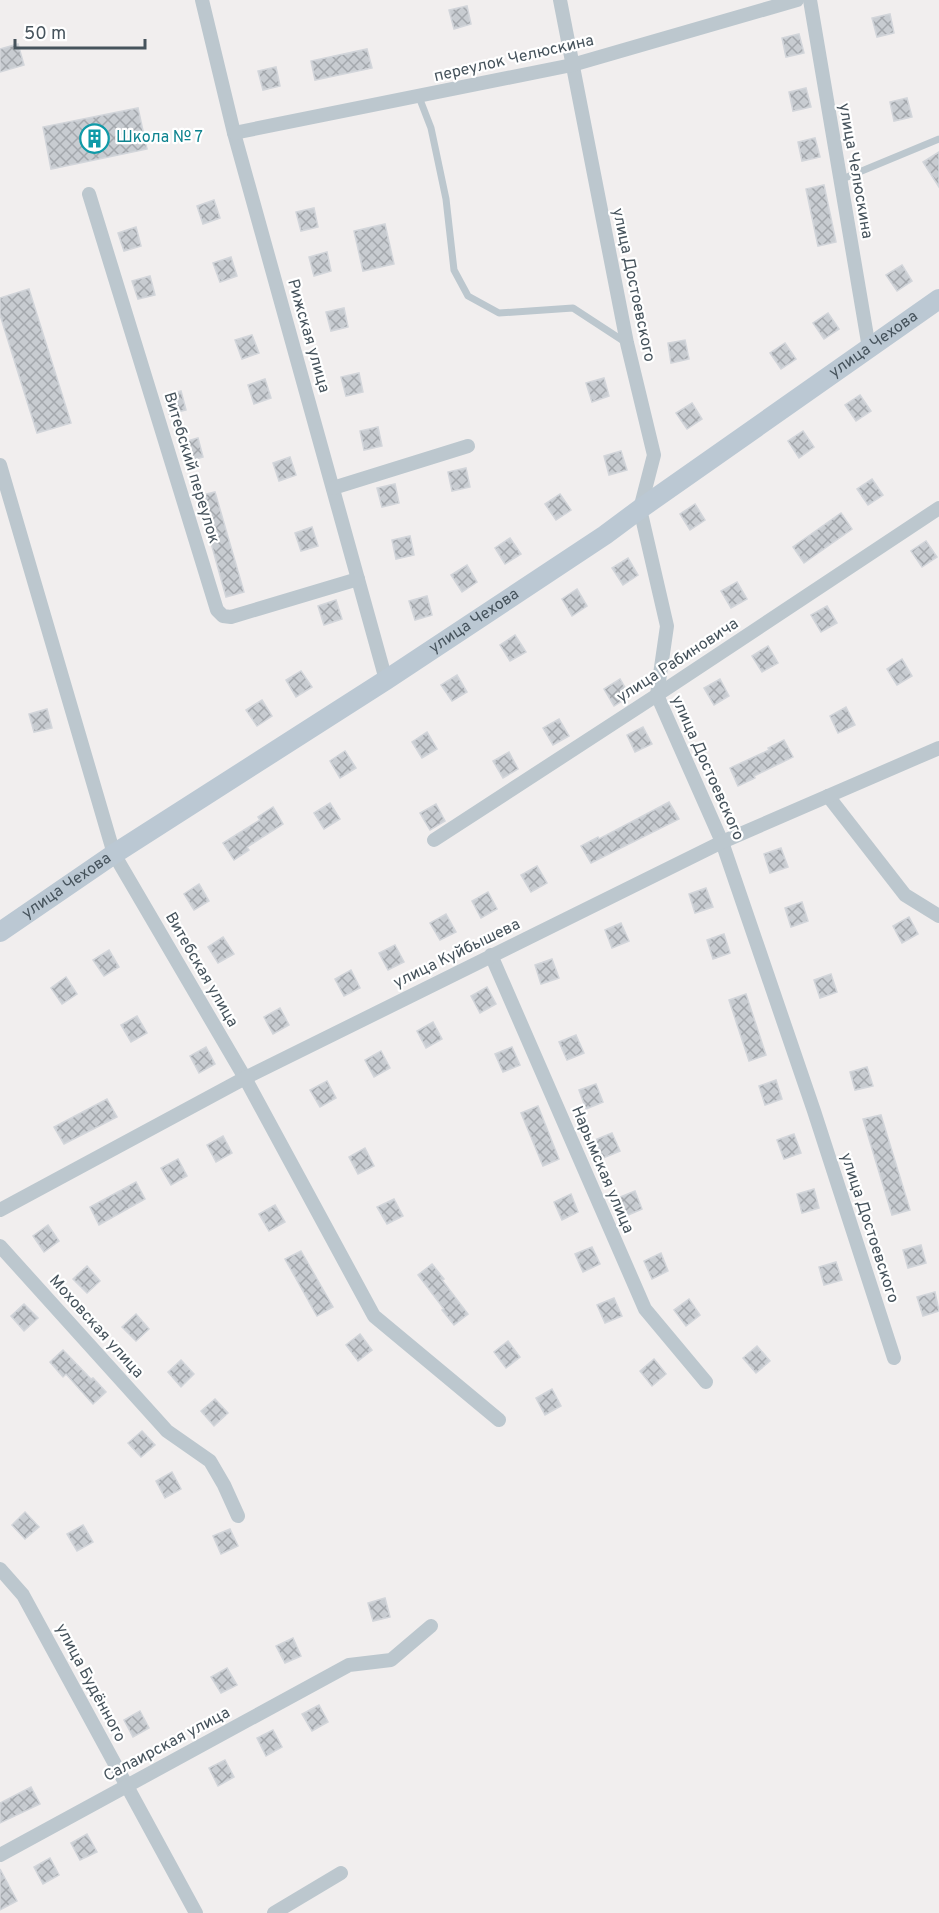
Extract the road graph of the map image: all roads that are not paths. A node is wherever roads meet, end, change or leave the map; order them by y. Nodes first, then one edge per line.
1 (202, 0) edge
2 (560, 0) edge
3 (797, 0) edge
4 (810, 0) edge
5 (572, 65) junction
6 (418, 97) junction
7 (234, 133) junction
8 (939, 139) edge
9 (840, 180) junction
10 (89, 194) dead end
11 (939, 299) edge
12 (627, 343) junction
13 (869, 348) junction
14 (468, 446) dead end
15 (1, 472) edge
16 (333, 488) junction
17 (939, 508) edge
18 (640, 509) junction
19 (358, 579) junction
20 (386, 680) junction
21 (657, 695) junction
22 (939, 748) edge
23 (828, 796) junction
24 (434, 840) dead end
25 (722, 842) junction
26 (114, 854) junction
27 (939, 916) edge
28 (0, 932) edge
29 (491, 956) junction
30 (245, 1078) junction
31 (0, 1210) edge
32 (0, 1246) edge
33 (894, 1358) dead end
34 (706, 1382) dead end
35 (499, 1420) dead end
36 (238, 1516) dead end
37 (0, 1569) edge
38 (431, 1626) dead end
39 (126, 1786) junction
40 (0, 1855) edge
41 (341, 1873) dead end
42 (195, 1913) edge
43 (274, 1913) edge

1 - 7 street, Рижская улица
2 - 5 street, улица Достоевского
3 - 5 street, переулок Челюскина
4 - 9 street, улица Челюскина
5 - 6 street, переулок Челюскина
5 - 12 street, улица Достоевского
6 - 7 street, переулок Челюскина
6 - 12 lane
7 - 16 street, Рижская улица
8 - 9 lane
9 - 13 street, улица Челюскина
10 - 19 street, Витебский переулок
11 - 13 street, улица Чехова
12 - 18 street, улица Достоевского
13 - 18 street, улица Чехова
14 - 16 street
15 - 26 street, Витебская улица
16 - 19 street, Рижская улица
17 - 21 street, улица Рабиновича
18 - 20 street, улица Чехова
18 - 21 street, улица Достоевского
19 - 20 street, Рижская улица
20 - 26 street, улица Чехова
21 - 24 street, улица Рабиновича
21 - 25 street, улица Достоевского
22 - 23 street, улица Куйбышева
23 - 25 street, улица Куйбышева
23 - 27 street
25 - 29 street, улица Куйбышева
25 - 33 street, улица Достоевского
26 - 28 street, улица Чехова
26 - 30 street, Витебская улица
29 - 30 street, улица Куйбышева
29 - 34 street, Нарымская улица
30 - 31 street, улица Куйбышева
30 - 35 street, Витебская улица
32 - 36 street, Моховская улица
37 - 39 street, улица Будённого
38 - 39 street, Салаирская улица
39 - 40 street, Салаирская улица
39 - 42 street, улица Будённого
41 - 43 street

